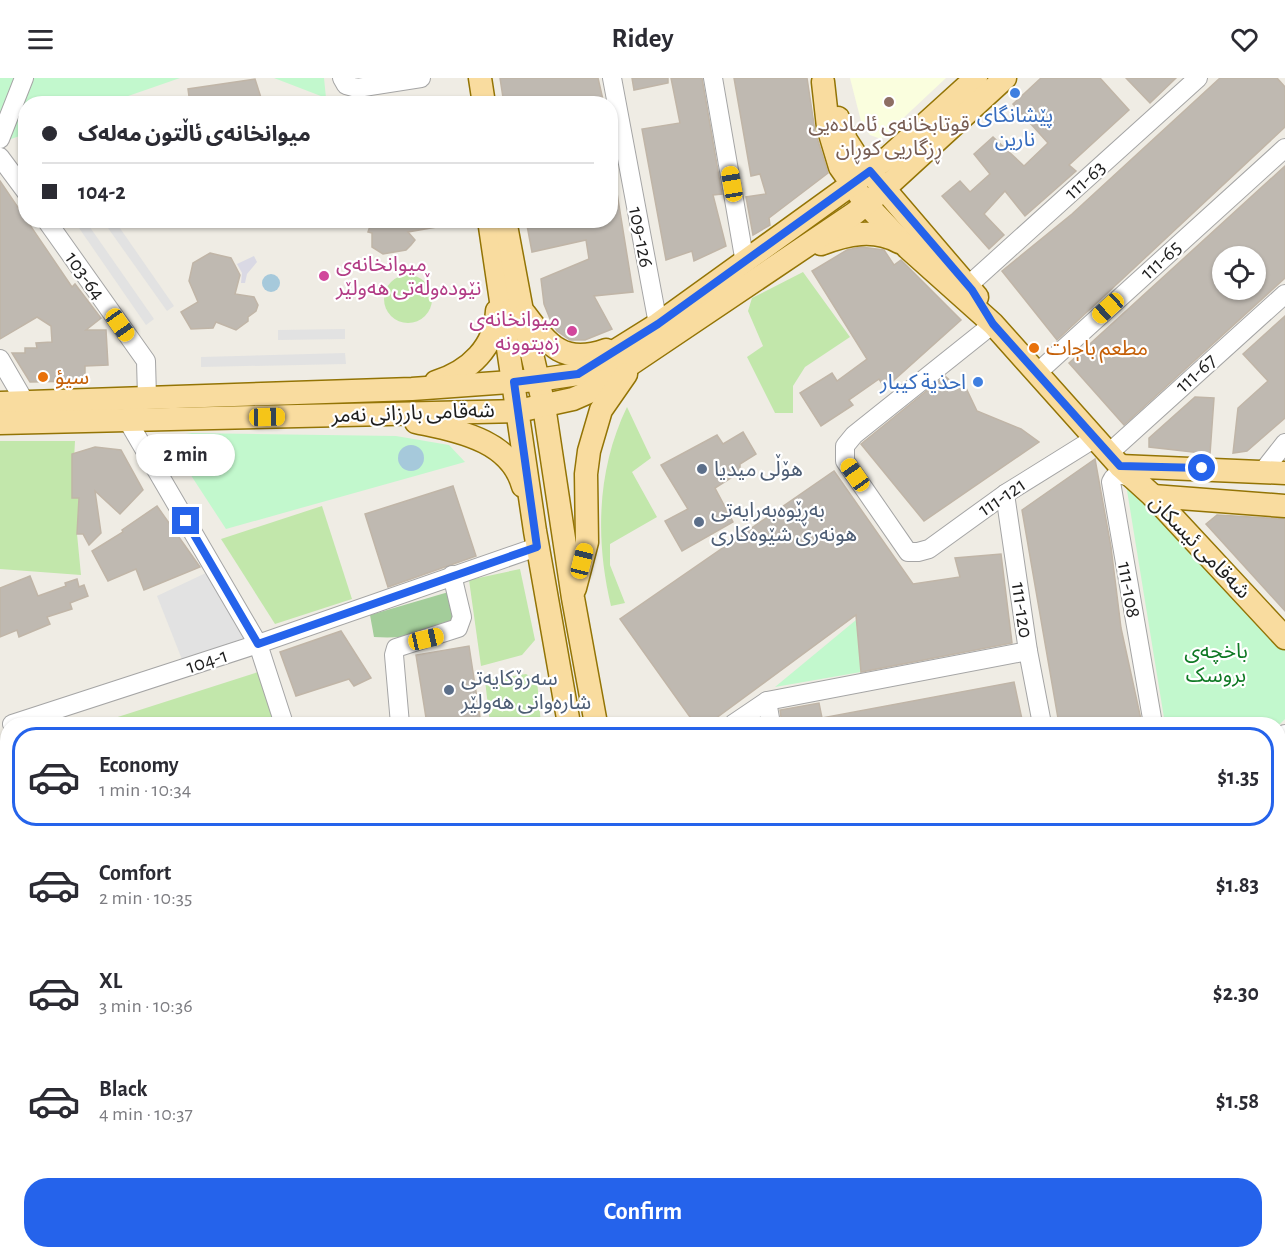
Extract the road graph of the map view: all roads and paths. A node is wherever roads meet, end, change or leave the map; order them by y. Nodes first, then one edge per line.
1 (24, 78) edge
2 (342, 78) edge
3 (421, 78) edge
4 (466, 78) edge
5 (480, 78) edge
6 (612, 78) edge
7 (713, 78) edge
8 (976, 78) edge
9 (1005, 78) edge
10 (1198, 78) edge
11 (822, 80) edge
12 (469, 96) edge
13 (483, 96) edge
14 (615, 96) edge
15 (618, 110) edge
16 (922, 127) junction
17 (838, 138) junction
18 (0, 139) edge
19 (1285, 148) edge
20 (923, 154) junction
21 (0, 157) edge
22 (18, 181) edge
23 (878, 181) junction
24 (852, 184) junction
25 (826, 203) junction
26 (866, 204) junction
27 (52, 228) edge
28 (490, 228) edge
29 (506, 228) edge
30 (918, 243) junction
31 (792, 255) junction
32 (745, 262) junction
33 (972, 282) dead end
34 (499, 285) junction
35 (1285, 294) edge
36 (522, 311) junction
37 (658, 324) junction
38 (993, 324) junction
39 (637, 348) junction
40 (0, 359) edge
41 (1037, 373) junction
42 (538, 380) junction
43 (514, 382) junction
44 (412, 389) junction
45 (147, 397) junction
46 (25, 402) junction
47 (0, 403) edge
48 (544, 406) junction
49 (519, 411) junction
50 (385, 415) junction
51 (126, 418) junction
52 (0, 423) edge
53 (1285, 443) edge
54 (1114, 459) junction
55 (1274, 472) edge
56 (1005, 494) junction
57 (1153, 496) junction
58 (1285, 506) edge
59 (536, 539) junction
60 (452, 575) junction
61 (573, 598) junction
62 (1285, 638) edge
63 (258, 644) junction
64 (1028, 651) junction
65 (767, 701) junction
66 (34, 717) edge
67 (282, 717) edge
68 (399, 717) edge
69 (569, 717) edge
70 (595, 717) edge
71 (743, 717) edge
72 (770, 717) edge
73 (1041, 717) edge
74 (1152, 717) edge

1 - 18 street
2 - 3 street
4 - 12 main road
5 - 13 main road
6 - 14 street, 109-126
7 - 32 street
8 - 16 main road, شەقامی بارزانی نەمر
9 - 20 main road, شەقامی بارزانی نەمر
10 - 33 street, 111-63
11 - 17 main road
15 - 37 street, 109-126
16 - 17 main road
16 - 23 main road, شەقامی بارزانی نەمر
17 - 23 main road, شەقامی ئیسکان
17 - 24 main road, شەقامی ئیسکان
17 - 25 main road
19 - 41 street, 111-65
20 - 23 main road, شەقامی بارزانی نەمر
20 - 30 main road
21 - 22 street
23 - 24 main road, شەقامی بارزانی نەمر
23 - 26 main road, شەقامی بارزانی نەمر
23 - 30 main road, شەقامی ئیسکان
24 - 25 main road, شەقامی بارزانی نەمر
24 - 26 main road, شەقامی ئیسکان
25 - 32 main road, شەقامی بارزانی نەمر
26 - 30 main road, شەقامی ئیسکان
26 - 31 main road, شەقامی بارزانی نەمر
27 - 45 street, 103-64
28 - 34 main road
29 - 36 main road
30 - 31 main road
30 - 38 main road, شەقامی ئیسکان
31 - 39 main road, شەقامی بارزانی نەمر
32 - 37 main road, شەقامی بارزانی نەمر
34 - 43 main road
34 - 44 main road
35 - 54 street, 111-67
36 - 39 main road
36 - 42 main road
37 - 39 main road, شەقامی بارزانی نەمر
38 - 41 main road, شەقامی ئیسکان
38 - 56 street, 111-121
39 - 42 main road, شەقامی بارزانی نەمر
39 - 48 main road, شەقامی بارزانی نەمر
39 - 61 main road
40 - 46 street
41 - 54 main road, شەقامی ئیسکان
42 - 43 main road, شەقامی بارزانی نەمر
42 - 48 main road
43 - 44 main road, شەقامی بارزانی نەمر
43 - 49 main road
44 - 45 main road, شەقامی بارزانی نەمر
45 - 46 main road, شەقامی بارزانی نەمر
46 - 47 main road, شەقامی بارزانی نەمر
48 - 49 main road, شەقامی بارزانی نەمر
48 - 61 main road
49 - 50 main road, شەقامی بارزانی نەمر
49 - 59 main road
50 - 51 main road, شەقامی بارزانی نەمر
50 - 59 main road
51 - 52 main road, شەقامی بارزانی نەمر
51 - 63 street
53 - 55 street
54 - 55 main road
54 - 56 street, 111-121
54 - 57 main road, شەقامی ئیسکان
54 - 74 street, 111-108
56 - 64 street, 111-120
57 - 58 main road
57 - 62 main road, شەقامی ئیسکان
59 - 60 street, 104-1
59 - 69 main road
60 - 63 street, 104-1
60 - 68 street
61 - 70 main road
63 - 66 street, 104-1
63 - 67 street
64 - 65 street
64 - 73 street, 111-120
65 - 71 street
65 - 72 street

